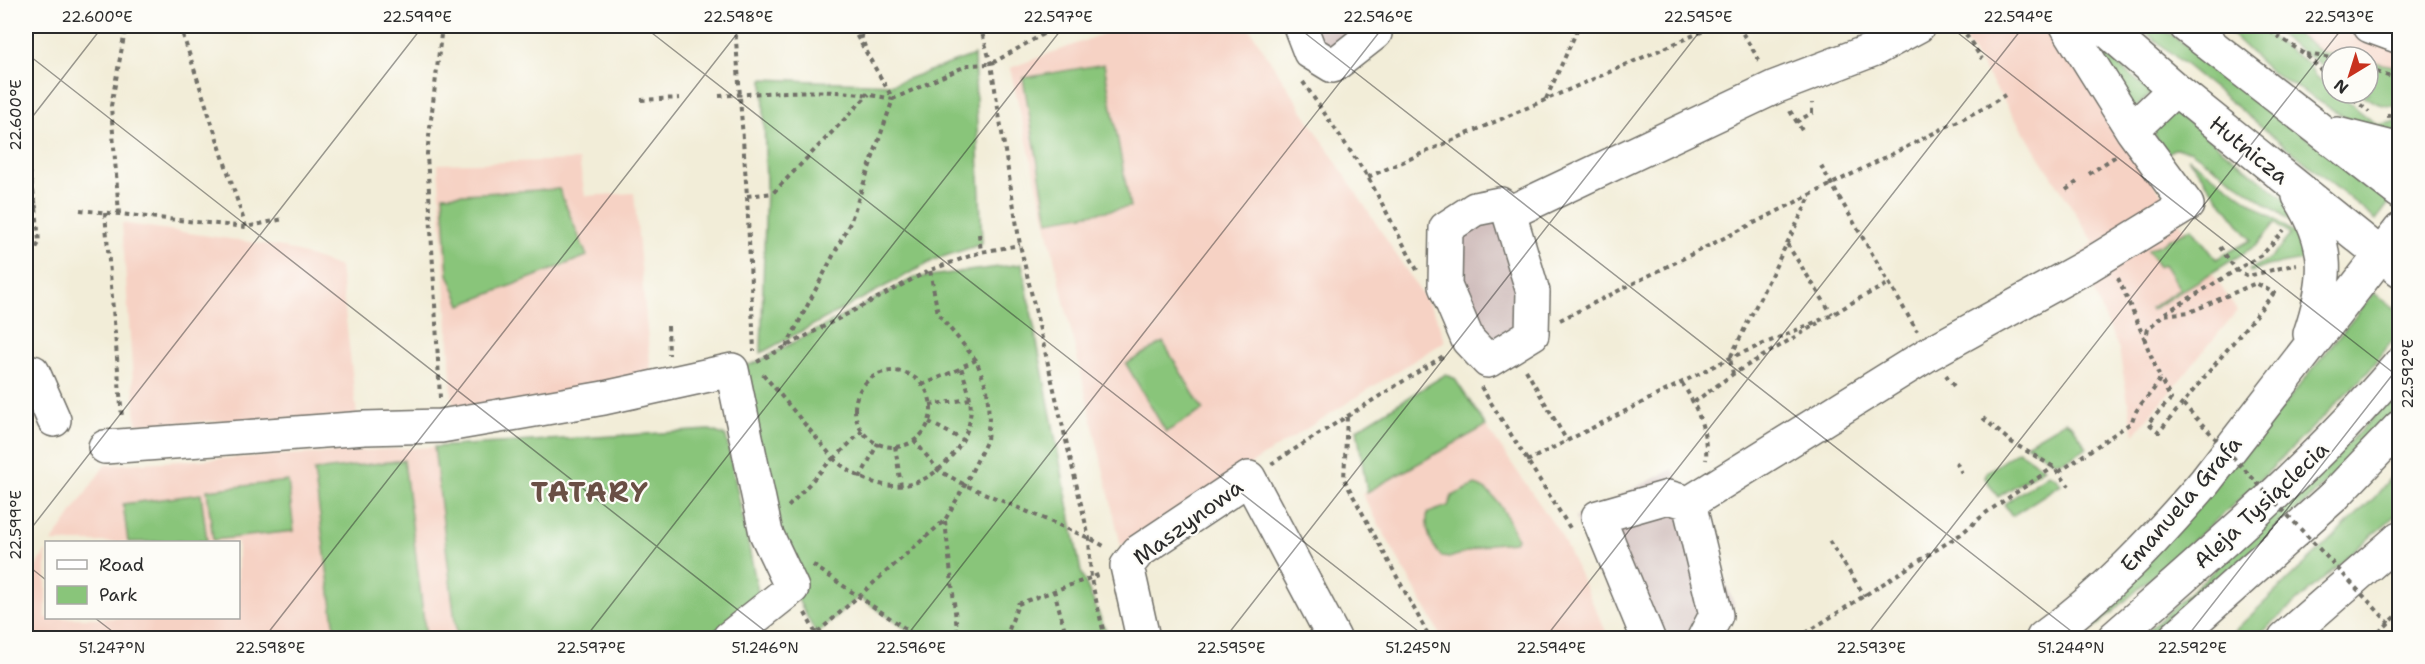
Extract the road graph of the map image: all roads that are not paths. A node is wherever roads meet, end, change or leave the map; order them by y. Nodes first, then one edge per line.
1 (1300, 26) edge
2 (1374, 26) edge
3 (1918, 26) edge
4 (2067, 26) edge
5 (2102, 26) edge
6 (2186, 26) edge
7 (2370, 26) edge
8 (2400, 38) edge
9 (2175, 89) junction
10 (2132, 130) junction
11 (2321, 130) junction
12 (2400, 150) edge
13 (2292, 185) junction
14 (2400, 192) edge
15 (1509, 213) junction
16 (2393, 252) edge
17 (2303, 353) junction
18 (2400, 364) edge
19 (26, 371) edge
20 (54, 420) dead end
21 (2400, 428) edge
22 (114, 446) road end
23 (1696, 499) junction
24 (2400, 538) edge
25 (729, 639) edge
26 (1143, 639) edge
27 (1334, 639) edge
28 (1648, 639) edge
29 (1704, 639) edge
30 (2043, 639) edge
31 (2114, 639) edge
32 (2175, 639) edge
33 (2285, 639) edge

1 - 2 street
3 - 15 street
4 - 10 street
5 - 9 street, Hutnicza
6 - 11 street
7 - 8 street
9 - 10 street
9 - 13 street, Hutnicza
10 - 23 street
11 - 12 street
11 - 14 street
13 - 16 street, Hutnicza
13 - 17 street
15 - 15 street
16 - 17 street, Emanuela Grafa
17 - 30 street, Emanuela Grafa
18 - 31 street, Aleja Tysiąclecia
19 - 20 street
21 - 32 street, Aleja Tysiąclecia
22 - 25 street
23 - 28 street
23 - 29 street
24 - 33 street
26 - 27 street, Maszynowa

